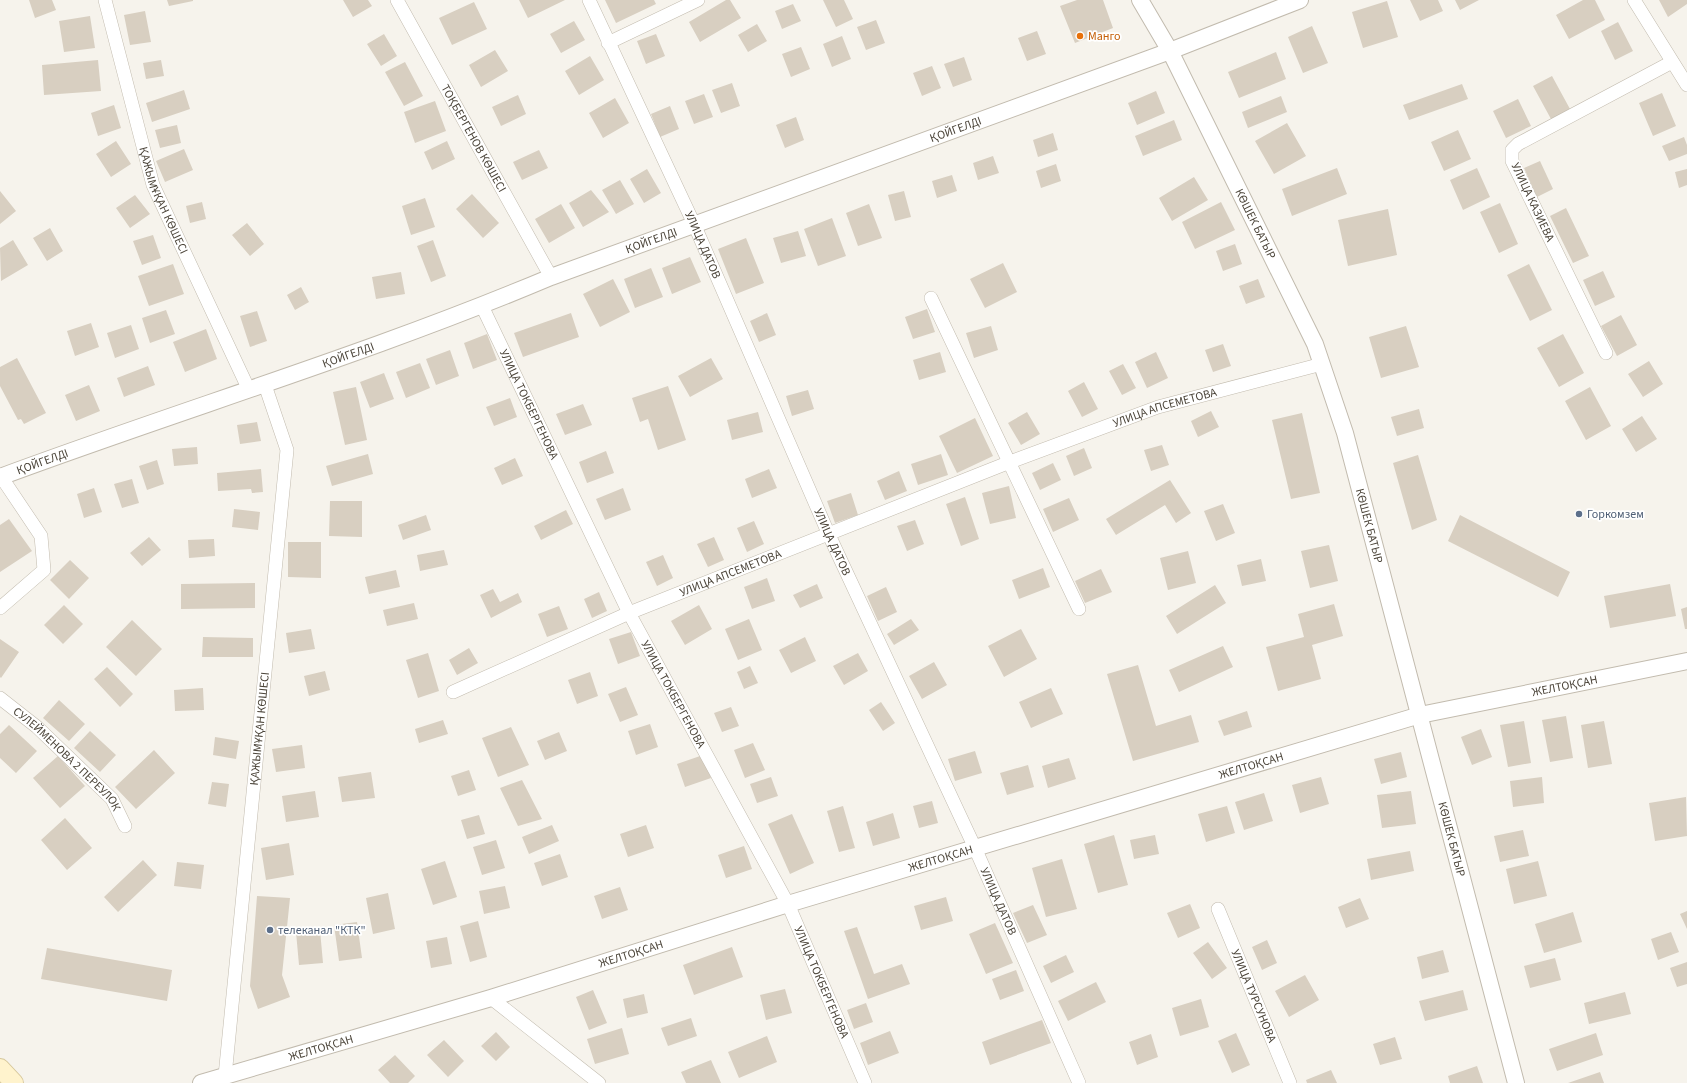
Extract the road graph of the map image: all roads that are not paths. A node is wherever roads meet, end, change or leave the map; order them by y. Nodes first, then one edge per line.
1 (105, 0) edge
2 (397, 0) edge
3 (589, 0) edge
4 (698, 0) edge
5 (1140, 0) edge
6 (1300, 0) edge
7 (1634, 0) edge
8 (608, 43) junction
9 (1170, 51) junction
10 (1672, 62) junction
11 (1687, 85) edge
12 (694, 224) junction
13 (551, 277) junction
14 (931, 298) dead end
15 (482, 306) junction
16 (1606, 352) dead end
17 (1322, 364) junction
18 (265, 385) junction
19 (249, 390) junction
20 (1010, 462) junction
21 (0, 476) edge
22 (829, 535) junction
23 (0, 608) edge
24 (1079, 609) dead end
25 (630, 613) junction
26 (1687, 661) edge
27 (453, 692) dead end
28 (0, 698) edge
29 (1420, 715) junction
30 (125, 826) dead end
31 (975, 848) junction
32 (788, 904) junction
33 (1218, 909) dead end
34 (491, 998) junction
35 (0, 1068) edge
36 (225, 1076) junction
37 (14, 1083) edge
38 (201, 1083) edge
39 (599, 1083) edge
40 (865, 1083) edge
41 (1079, 1083) edge
42 (1290, 1083) edge
43 (1516, 1083) edge

1 - 19 street, ҚАЖЫМҰҚАН КӨШЕСІ
2 - 13 street, ТОҚБЕРГЕНОВ КӨШЕСІ
3 - 8 street, УЛИЦА ДАТОВ
4 - 8 street
5 - 9 street, КӨШЕК БАТЫР
6 - 9 street, ҚОЙГЕЛДІ
7 - 10 street
8 - 12 street, УЛИЦА ДАТОВ
9 - 12 street, ҚОЙГЕЛДІ
9 - 17 street, КӨШЕК БАТЫР
10 - 11 street
10 - 16 street, УЛИЦА КАЗИЕВА
12 - 13 street, ҚОЙГЕЛДІ
12 - 22 street, УЛИЦА ДАТОВ
13 - 15 street, ҚОЙГЕЛДІ
14 - 20 street
15 - 18 street, ҚОЙГЕЛДІ
15 - 25 street, УЛИЦА ТОКБЕРГЕНОВА
17 - 20 street, УЛИЦА АПСЕМЕТОВА
17 - 29 street, КӨШЕК БАТЫР
18 - 19 street, ҚОЙГЕЛДІ
18 - 36 street, ҚАЖЫМҰҚАН КӨШЕСІ
19 - 21 street, ҚОЙГЕЛДІ
20 - 22 street, УЛИЦА АПСЕМЕТОВА
20 - 24 street
21 - 23 street
22 - 25 street, УЛИЦА АПСЕМЕТОВА
22 - 31 street, УЛИЦА ДАТОВ
25 - 27 street, УЛИЦА АПСЕМЕТОВА
25 - 32 street, УЛИЦА ТОКБЕРГЕНОВА
26 - 29 street, ЖЕЛТОҚСАН
28 - 30 street, СУЛЕЙМЕНОВА 2 ПЕРЕУЛОК
29 - 31 street, ЖЕЛТОҚСАН
29 - 43 street, КӨШЕК БАТЫР
31 - 32 street, ЖЕЛТОҚСАН
31 - 41 street, УЛИЦА ДАТОВ
32 - 34 street, ЖЕЛТОҚСАН
32 - 40 street, УЛИЦА ТОКБЕРГЕНОВА
33 - 42 street, УЛИЦА ТУРСУНОВА
34 - 36 street, ЖЕЛТОҚСАН
34 - 39 street
35 - 37 main road
36 - 38 street, ЖЕЛТОҚСАН

